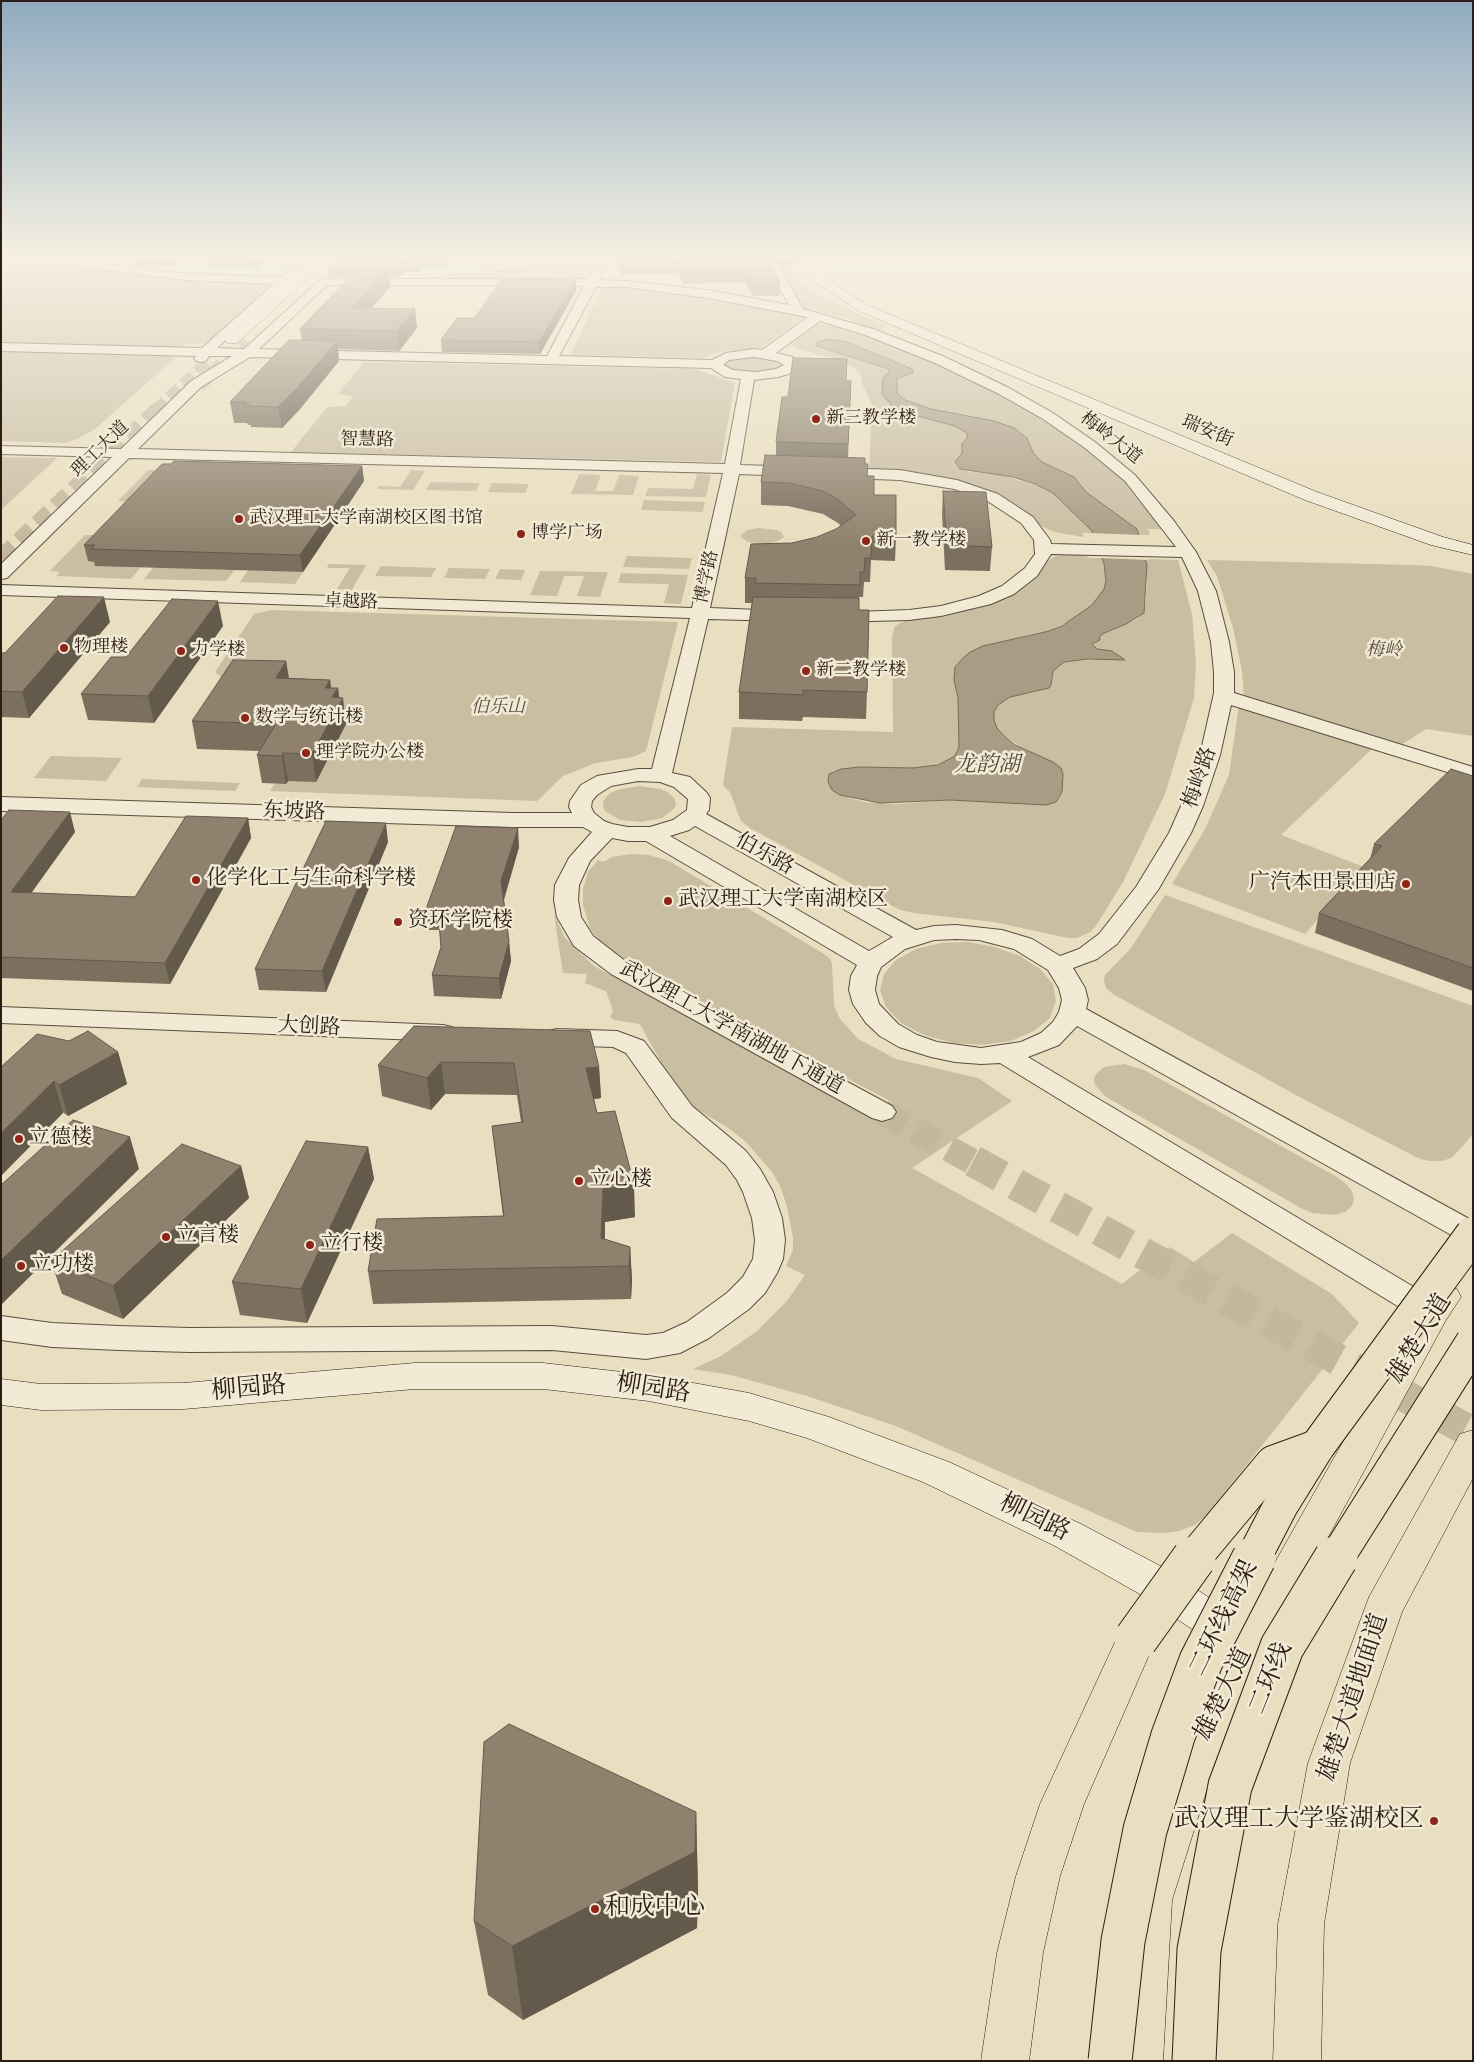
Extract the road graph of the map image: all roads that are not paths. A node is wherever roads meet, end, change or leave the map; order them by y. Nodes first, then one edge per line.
1 (204, 354) edge
2 (238, 354) edge
3 (427, 354) edge
4 (554, 354) edge
5 (759, 354) edge
6 (766, 354) edge
7 (924, 354) edge
8 (973, 354) edge
9 (989, 354) edge
10 (551, 360) junction
11 (716, 364) junction
12 (748, 376) junction
13 (1, 450) edge
14 (116, 453) junction
15 (732, 469) junction
16 (1043, 544) junction
17 (1473, 546) edge
18 (1185, 548) junction
19 (1473, 550) edge
20 (1, 557) edge
21 (1, 574) edge
22 (1, 590) edge
23 (700, 614) junction
24 (1223, 696) junction
25 (1473, 774) edge
26 (661, 776) junction
27 (1, 796) edge
28 (1, 804) edge
29 (694, 816) junction
30 (593, 821) junction
31 (651, 834) junction
32 (913, 938) junction
33 (871, 963) junction
34 (1057, 965) junction
35 (1072, 1012) junction
36 (1, 1016) edge
37 (463, 1034) edge
38 (530, 1036) edge
39 (1005, 1054) junction
40 (882, 1112) tunnel mouth
41 (1473, 1234) edge
42 (1473, 1260) edge
43 (1433, 1313) junction
44 (1, 1328) edge
45 (1473, 1342) edge
46 (1, 1392) edge
47 (1473, 1444) edge
48 (1317, 1447) junction
49 (1249, 1645) junction
50 (1005, 2061) edge
51 (1110, 2061) edge
52 (1138, 2061) edge
53 (1194, 2061) edge
54 (1297, 2061) edge

1 - 14 street, 理工大道
2 - 14 street, 理工大道
3 - 10 street
4 - 10 street
5 - 11 street
6 - 12 street
7 - 18 street, 梅岭大道
8 - 19 main road, 瑞安街
9 - 17 main road, 瑞安街
10 - 11 street
11 - 12 street
12 - 15 street, 博学路
13 - 14 street, 智慧路
14 - 15 street, 智慧路
14 - 20 street, 理工大道
14 - 21 street, 理工大道
15 - 16 street, 智慧路
15 - 23 street, 博学路
16 - 18 street
16 - 23 street, 卓越路
18 - 24 street, 梅岭路
22 - 23 street, 卓越路
23 - 26 street, 博学路
24 - 25 street
24 - 34 street, 梅岭路
26 - 29 street
26 - 30 street
27 - 30 street, 东坡路
28 - 30 street, 东坡路
29 - 31 street
29 - 32 street, 伯乐路
30 - 31 street
30 - 40 street, 武汉理工大学南湖地下通道
31 - 33 street, 伯乐路
32 - 33 street
32 - 34 street
33 - 39 street
34 - 35 street
35 - 39 street
35 - 41 street
36 - 37 street, 大创路
38 - 44 street
39 - 43 street
41 - 48 main road, 二环线高架, bridge
42 - 43 main road, 雄楚大道
43 - 49 main road, 雄楚大道
45 - 53 main road, 二环线, bridge
46 - 49 main road, 柳园路
47 - 54 main road, 雄楚大道地面道
48 - 50 main road, bridge
48 - 51 main road, 二环线高架, bridge
49 - 52 main road, 雄楚大道

